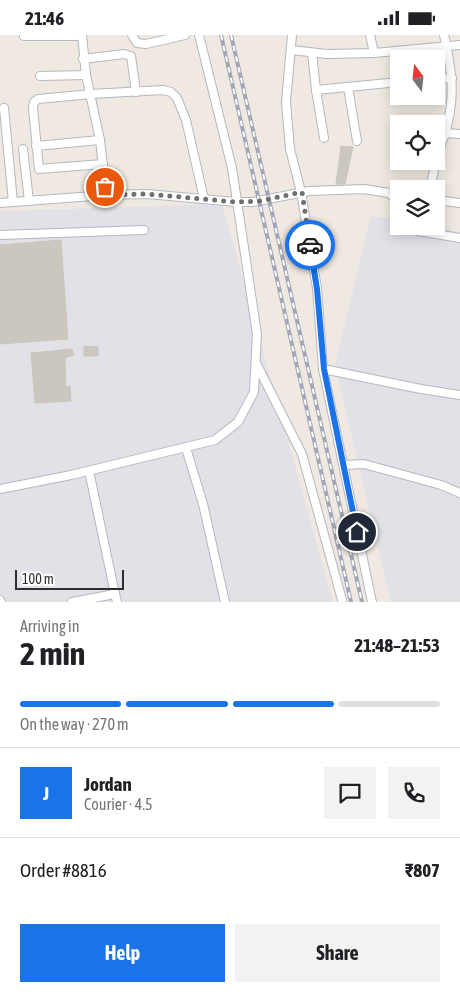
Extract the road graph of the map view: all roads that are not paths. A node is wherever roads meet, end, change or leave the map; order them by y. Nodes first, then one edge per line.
1 (82, 35) edge
2 (132, 35) edge
3 (185, 35) edge
4 (199, 35) edge
5 (292, 35) edge
6 (370, 35) edge
7 (444, 35) edge
8 (24, 36) edge
9 (460, 45) edge
10 (447, 47) junction
11 (291, 50) junction
12 (312, 53) junction
13 (374, 53) junction
14 (83, 59) junction
15 (86, 75) junction
16 (40, 76) dead end
17 (445, 78) edge
18 (452, 78) junction
19 (390, 82) edge
20 (348, 87) junction
21 (316, 90) junction
22 (136, 92) junction
23 (91, 94) junction
24 (4, 108) dead end
25 (445, 133) joint
26 (460, 135) edge
27 (324, 138) dead end
28 (100, 140) junction
29 (356, 141) dead end
30 (36, 147) junction
31 (23, 149) dead end
32 (103, 164) junction
33 (302, 192) junction
34 (390, 194) edge
35 (106, 195) junction
36 (204, 199) junction
37 (29, 201) junction
38 (445, 201) edge
39 (236, 202) junction
40 (0, 203) edge
41 (13, 203) junction
42 (460, 203) edge
43 (144, 230) dead end
44 (0, 235) edge
45 (442, 235) edge
46 (460, 238) edge
47 (256, 362) junction
48 (324, 369) junction
49 (460, 395) edge
50 (186, 448) junction
51 (344, 465) junction
52 (89, 471) junction
53 (0, 489) edge
54 (460, 493) edge
55 (116, 598) edge
56 (342, 600) dead end
57 (72, 602) edge
58 (224, 602) edge
59 (372, 602) edge

1 - 8 street
1 - 14 street
2 - 3 street
4 - 39 street
5 - 11 street
6 - 13 street
7 - 10 street
9 - 10 street
10 - 13 street
10 - 18 street
11 - 12 street
11 - 33 street
12 - 13 street
12 - 21 street
14 - 15 street
14 - 22 street
15 - 16 street
15 - 23 street
17 - 18 street
18 - 25 street
19 - 20 street
20 - 21 street
20 - 29 street
21 - 27 street
22 - 23 street
22 - 36 street
23 - 28 street
23 - 30 street
24 - 41 street
25 - 26 street
28 - 30 street
28 - 32 street
30 - 32 street
31 - 37 street
32 - 35 street
33 - 34 street
33 - 39 street
33 - 48 street
35 - 36 street
35 - 37 street
36 - 39 street
37 - 41 street
38 - 42 street
39 - 47 street
40 - 41 street
43 - 44 street
45 - 46 street
47 - 50 street
47 - 56 street
48 - 49 street
48 - 51 street
50 - 52 street
50 - 58 street
51 - 54 street
51 - 59 street
52 - 53 street
52 - 55 street
55 - 57 street

